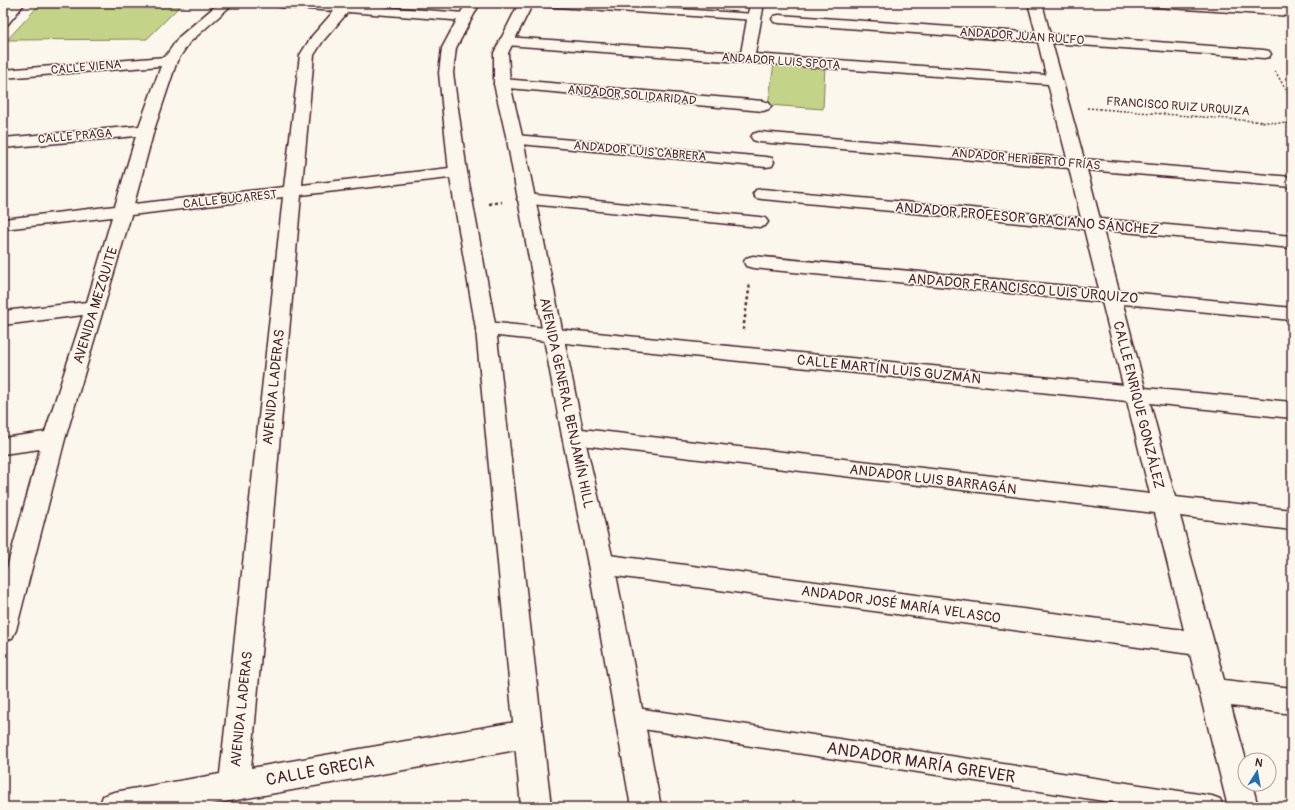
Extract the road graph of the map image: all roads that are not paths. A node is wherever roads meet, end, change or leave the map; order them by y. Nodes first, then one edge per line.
1 (18, 3) edge
2 (227, 3) edge
3 (282, 3) edge
4 (526, 3) edge
5 (541, 3) edge
6 (758, 3) edge
7 (1035, 3) edge
8 (1154, 3) edge
9 (1286, 3) edge
10 (347, 6) edge
11 (1292, 7) edge
12 (469, 10) edge
13 (1292, 12) edge
14 (755, 18) junction
15 (779, 19) dead end
16 (3, 21) edge
17 (1044, 38) junction
18 (506, 41) junction
19 (1264, 54) dead end
20 (747, 58) junction
21 (170, 61) junction
22 (3, 74) edge
23 (1055, 80) junction
24 (502, 84) junction
25 (763, 106) dead end
26 (146, 130) junction
27 (759, 137) dead end
28 (515, 140) junction
29 (3, 143) edge
30 (766, 162) dead end
31 (1076, 164) junction
32 (458, 172) junction
33 (1292, 182) edge
34 (292, 192) junction
35 (762, 194) dead end
36 (526, 199) junction
37 (123, 210) junction
38 (759, 222) dead end
39 (3, 224) edge
40 (1092, 224) junction
41 (1292, 242) edge
42 (753, 262) dead end
43 (1111, 297) junction
44 (95, 307) junction
45 (1292, 314) edge
46 (3, 318) edge
47 (486, 329) junction
48 (552, 336) junction
49 (1136, 394) junction
50 (1292, 410) edge
51 (573, 436) junction
52 (54, 440) junction
53 (3, 446) edge
54 (1165, 506) junction
55 (1292, 520) edge
56 (601, 564) junction
57 (6, 606) edge
58 (3, 630) edge
59 (1201, 644) junction
60 (1213, 691) junction
61 (1292, 701) edge
62 (630, 717) junction
63 (527, 734) junction
64 (234, 786) junction
65 (114, 807) edge
66 (536, 807) edge
67 (646, 807) edge
68 (1212, 807) edge
69 (1243, 807) edge

1 - 16 street
2 - 21 street, AVENIDA MEZQUITE
3 - 10 street
4 - 18 street, AVENIDA GENERAL BENJAMÍN HILL
5 - 14 lane
6 - 14 street
7 - 17 street, CALLE ENRIQUE GONZÁLEZ
8 - 13 street
9 - 11 street
10 - 12 street
10 - 34 street, AVENIDA LADERAS
12 - 32 street
14 - 20 street
15 - 17 street, ANDADOR JUAN RULFO
17 - 19 street, ANDADOR JUAN RULFO
17 - 23 street, CALLE ENRIQUE GONZÁLEZ
18 - 20 street, ANDADOR LUIS SPOTA
18 - 24 street, AVENIDA GENERAL BENJAMÍN HILL
20 - 23 street, ANDADOR LUIS SPOTA
21 - 22 street, CALLE VIENA
21 - 26 street, AVENIDA MEZQUITE
23 - 31 street, CALLE ENRIQUE GONZÁLEZ
24 - 25 street, ANDADOR SOLIDARIDAD
24 - 28 street, AVENIDA GENERAL BENJAMÍN HILL
26 - 29 street, CALLE PRAGA
26 - 37 street, AVENIDA MEZQUITE
27 - 31 street, ANDADOR HERIBERTO FRÍAS
28 - 30 street, ANDADOR LUIS CABRERA
28 - 36 street, AVENIDA GENERAL BENJAMÍN HILL
31 - 33 street, ANDADOR HERIBERTO FRÍAS
31 - 40 street, CALLE ENRIQUE GONZÁLEZ
32 - 34 street, CALLE BUCAREST
32 - 47 street
34 - 37 street, CALLE BUCAREST
34 - 64 street, AVENIDA LADERAS
35 - 40 street, ANDADOR PROFESOR GRACIANO SÁNCHEZ
36 - 38 street
36 - 48 street, AVENIDA GENERAL BENJAMÍN HILL
37 - 39 street, CALLE BUCAREST
37 - 44 street, AVENIDA MEZQUITE
40 - 41 street, ANDADOR PROFESOR GRACIANO SÁNCHEZ
40 - 43 street, CALLE ENRIQUE GONZÁLEZ
42 - 43 street, ANDADOR FRANCISCO LUIS URQUIZO
43 - 45 street, ANDADOR FRANCISCO LUIS URQUIZO
43 - 49 street, CALLE ENRIQUE GONZÁLEZ
44 - 46 street
44 - 52 street, AVENIDA MEZQUITE
47 - 48 street, CALLE MARTÍN LUIS GUZMÁN
47 - 63 street
48 - 49 street, CALLE MARTÍN LUIS GUZMÁN
48 - 51 street, AVENIDA GENERAL BENJAMÍN HILL
49 - 50 street, CALLE MARTÍN LUIS GUZMÁN
49 - 54 street, CALLE ENRIQUE GONZÁLEZ
51 - 54 street, ANDADOR LUIS BARRAGÁN
51 - 56 street, AVENIDA GENERAL BENJAMÍN HILL
52 - 53 street
52 - 57 street, AVENIDA MEZQUITE
54 - 55 street, ANDADOR LUIS BARRAGÁN
54 - 59 street, CALLE ENRIQUE GONZÁLEZ
56 - 59 street, ANDADOR JOSÉ MARÍA VELASCO
56 - 62 street, AVENIDA GENERAL BENJAMÍN HILL
57 - 58 street, AVENIDA MEZQUITE
59 - 60 street, CALLE ENRIQUE GONZÁLEZ
60 - 61 street
60 - 69 street, CALLE ENRIQUE GONZÁLEZ
62 - 67 street, AVENIDA GENERAL BENJAMÍN HILL
62 - 68 lane, ANDADOR MARÍA GREVER
63 - 64 street, CALLE GRECIA
63 - 66 street
64 - 65 street, CALLE GRECIA

